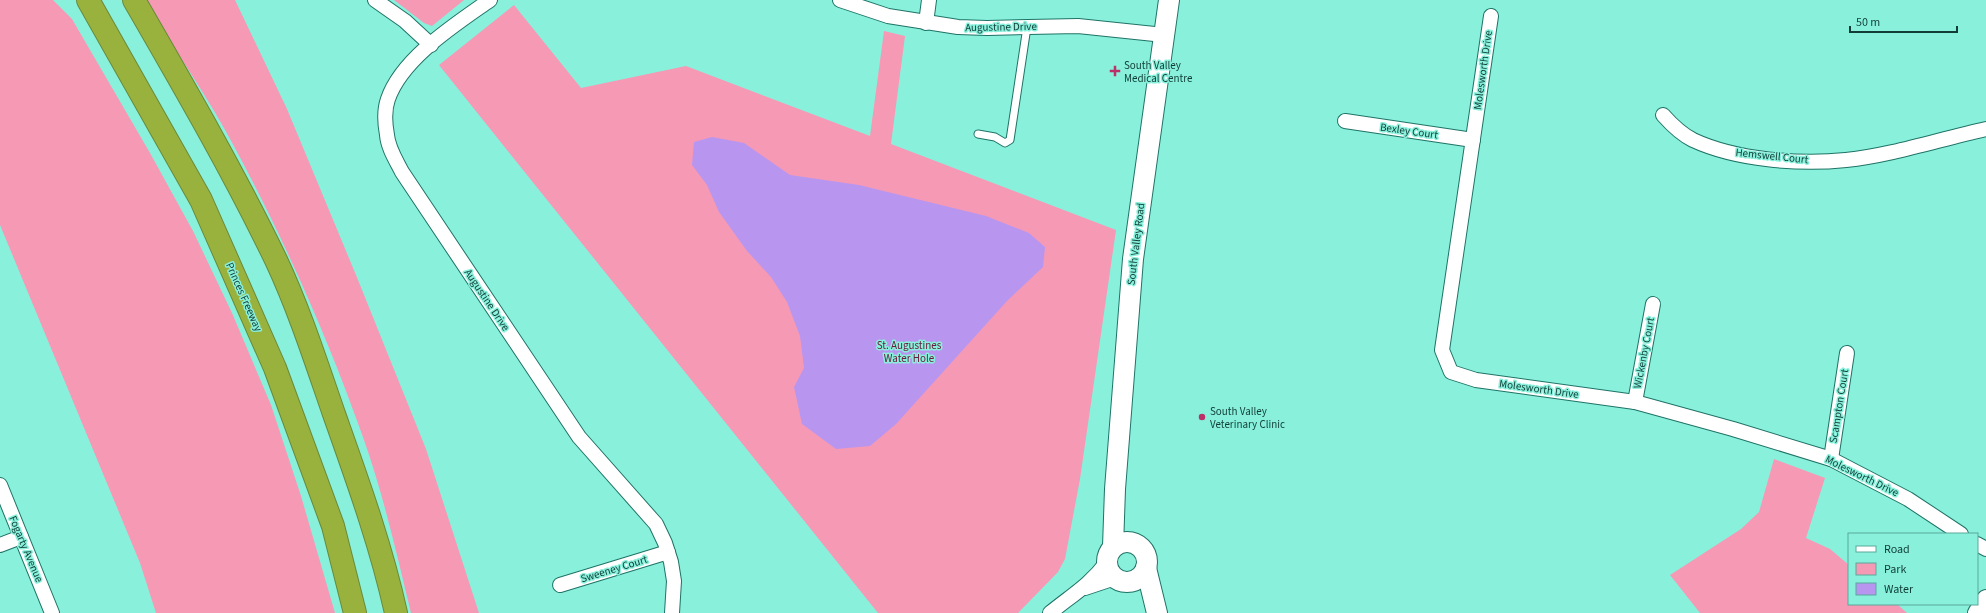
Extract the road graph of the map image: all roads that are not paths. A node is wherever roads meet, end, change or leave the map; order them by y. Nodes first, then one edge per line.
1 (88, 0) edge
2 (134, 0) edge
3 (375, 0) edge
4 (490, 0) edge
5 (840, 0) edge
6 (929, 0) edge
7 (1169, 0) edge
8 (1491, 16) dead end
9 (926, 23) junction
10 (1027, 27) junction
11 (1164, 35) junction
12 (431, 45) junction
13 (1663, 114) dead end
14 (1345, 121) dead end
15 (1986, 129) edge
16 (978, 134) dead end
17 (1473, 140) junction
18 (1653, 304) dead end
19 (1847, 354) dead end
20 (1635, 402) junction
21 (1831, 460) junction
22 (0, 485) edge
23 (1959, 533) edge
24 (21, 537) junction
25 (0, 545) edge
26 (668, 552) junction
27 (1118, 562) junction
28 (1146, 568) junction
29 (560, 585) dead end
30 (1986, 599) edge
31 (52, 613) edge
32 (355, 613) edge
33 (396, 613) edge
34 (672, 613) edge
35 (1050, 613) edge
36 (1156, 613) edge
37 (1977, 613) edge

1 - 32 highway, Princes Freeway
2 - 33 highway
3 - 12 street
4 - 12 street, Augustine Drive
5 - 9 street, Augustine Drive
6 - 9 street
7 - 11 main road, South Valley Road
8 - 17 street, Molesworth Drive
9 - 10 street, Augustine Drive
10 - 11 street, Augustine Drive
10 - 16 lane
11 - 27 main road, South Valley Road
12 - 26 street, Augustine Drive
13 - 15 street, Hemswell Court
14 - 17 street, Bexley Court
17 - 20 street, Molesworth Drive
18 - 20 street, Wickenby Court
19 - 21 street, Scampton Court
20 - 21 street, Molesworth Drive
21 - 23 street, Molesworth Drive
22 - 24 street, Fogarty Avenue
24 - 25 street
24 - 31 street, Fogarty Avenue
26 - 29 street, Sweeney Court
26 - 34 street, Augustine Drive
27 - 28 main road
27 - 28 main road, South Valley Road
27 - 35 street
27 - 36 main road, South Valley Road
28 - 36 main road, South Valley Road
30 - 37 street

